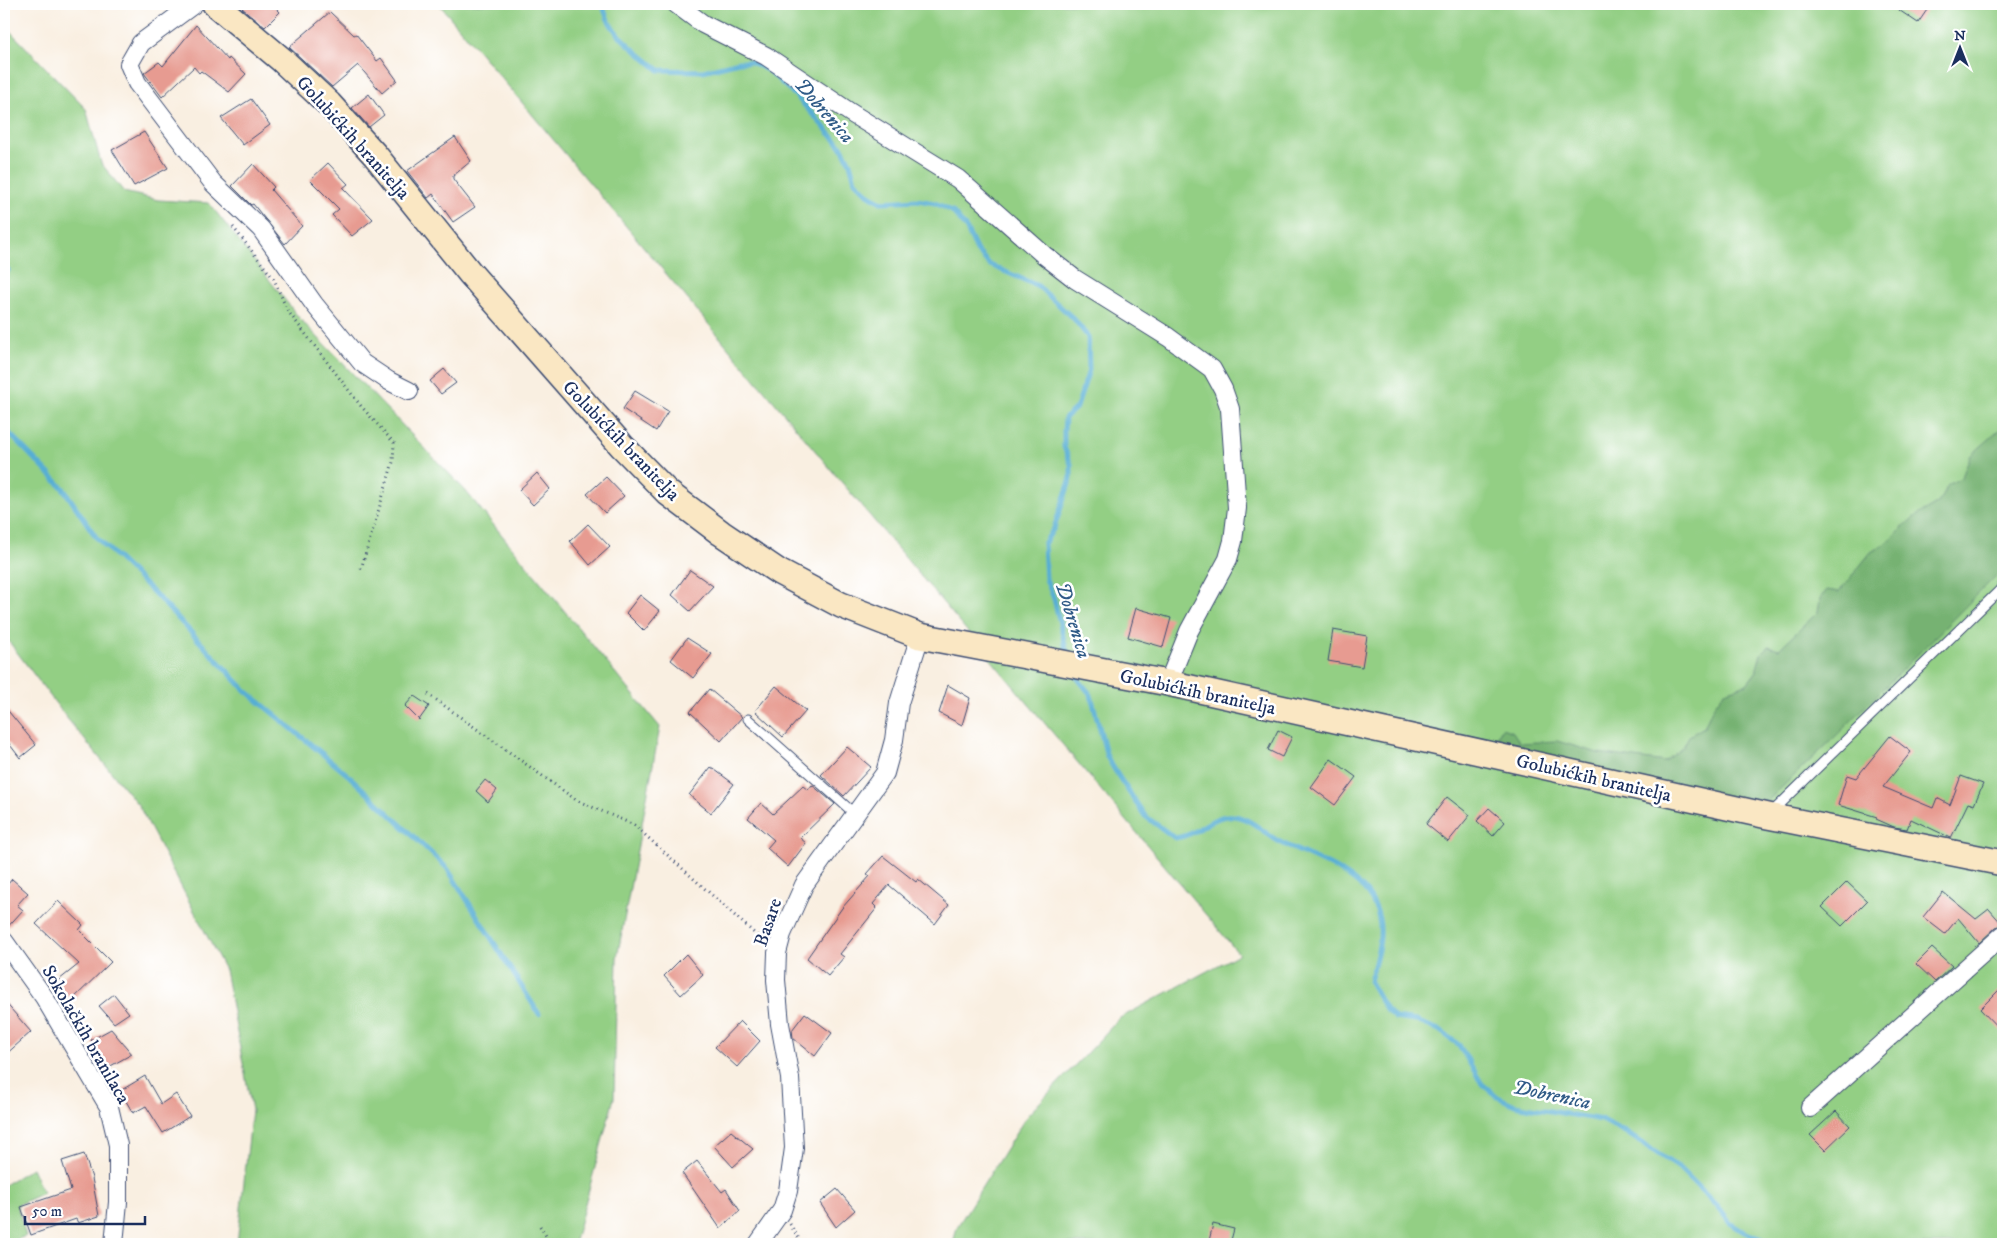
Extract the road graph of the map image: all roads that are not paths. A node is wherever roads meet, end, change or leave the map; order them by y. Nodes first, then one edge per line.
1 (194, 4) edge
2 (215, 4) edge
3 (676, 4) edge
4 (409, 391) dead end
5 (2003, 587) edge
6 (920, 636) junction
7 (1157, 681) junction
8 (748, 719) dead end
9 (856, 815) junction
10 (1768, 816) junction
11 (2001, 861) edge
12 (2003, 935) edge
13 (4, 941) edge
14 (1810, 1108) dead end
15 (114, 1244) edge
16 (758, 1244) edge

1 - 4 street
2 - 6 street, Golubićkih branitelja
3 - 7 street
5 - 10 lane
6 - 7 street, Golubićkih branitelja
6 - 9 street, Basare
7 - 10 street, Golubićkih branitelja
8 - 9 lane
9 - 16 street, Basare
10 - 11 street, Golubićkih branitelja
12 - 14 street
13 - 15 street, Sokolačkih branilaca

